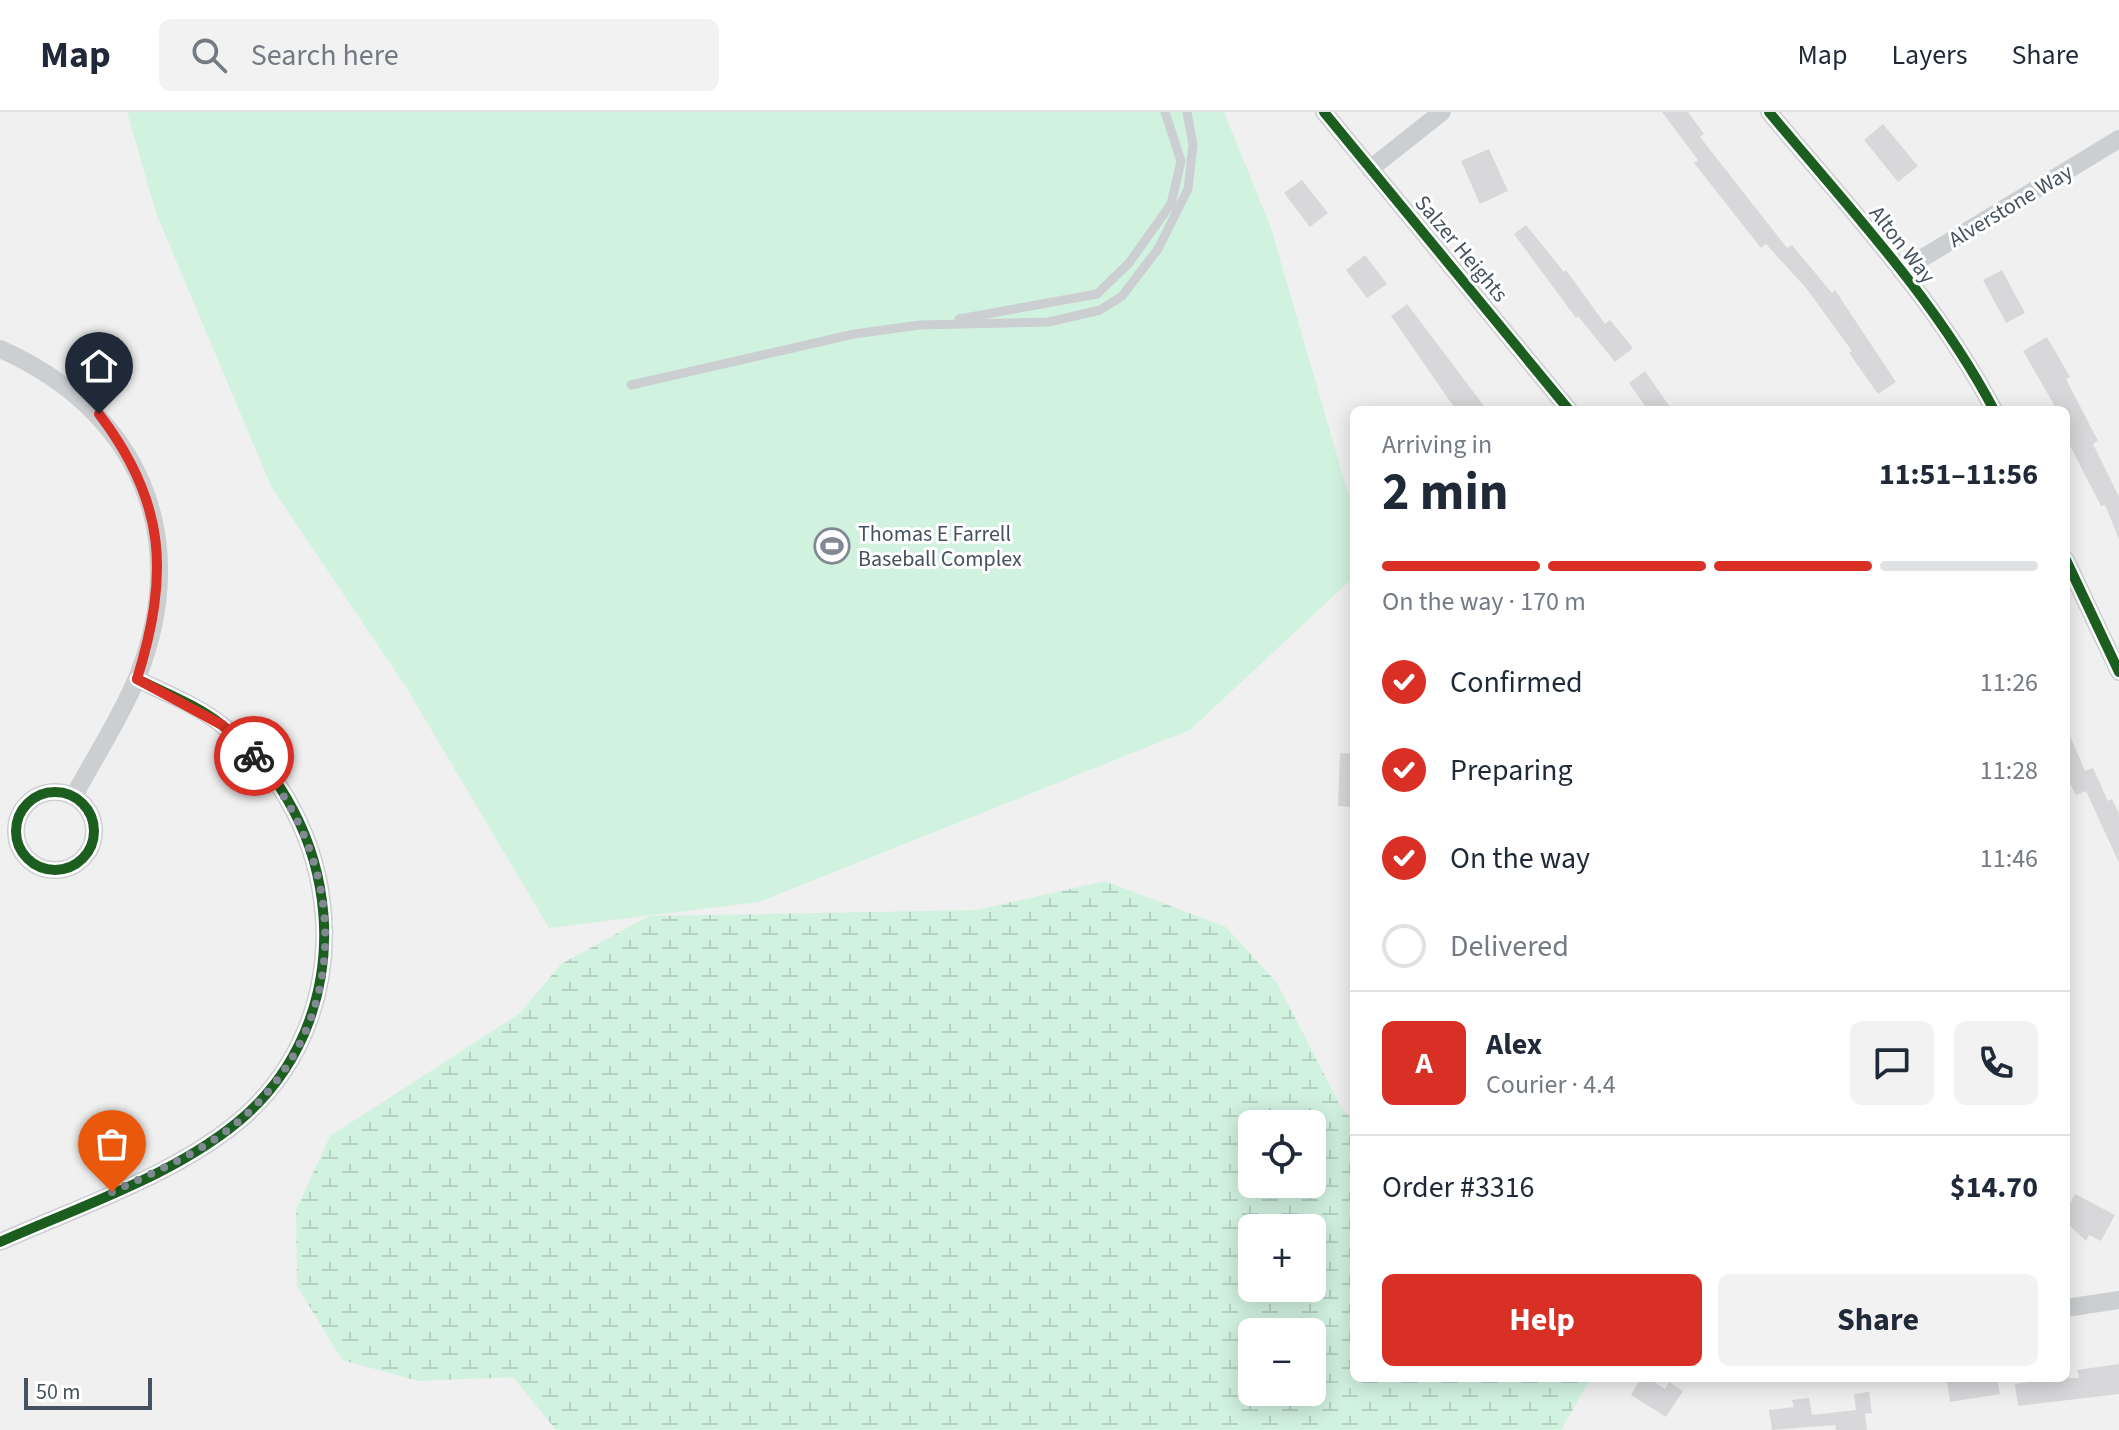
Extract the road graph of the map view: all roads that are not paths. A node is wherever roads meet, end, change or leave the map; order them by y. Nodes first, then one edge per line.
1 (1165, 112) edge
2 (1187, 112) edge
3 (1324, 112) edge
4 (1442, 112) edge
5 (1769, 112) edge
6 (2119, 139) edge
7 (1370, 169) junction
8 (1901, 271) junction
9 (920, 325) junction
10 (0, 349) edge
11 (631, 385) dead end
12 (1566, 406) edge
13 (1992, 406) edge
14 (2070, 568) edge
15 (2119, 672) edge
16 (137, 679) junction
17 (74, 796) junction
18 (0, 1242) edge
19 (2119, 1300) edge
20 (2070, 1307) edge

1 - 9 lane
2 - 9 lane
3 - 7 street, Salzer Heights
4 - 7 street
5 - 8 street, Alton Way
6 - 8 street, Alverstone Way
7 - 12 street, Salzer Heights
8 - 13 street, Alton Way
9 - 11 lane
10 - 16 street
14 - 15 street
16 - 17 street
16 - 18 street
17 - 17 street
19 - 20 street

